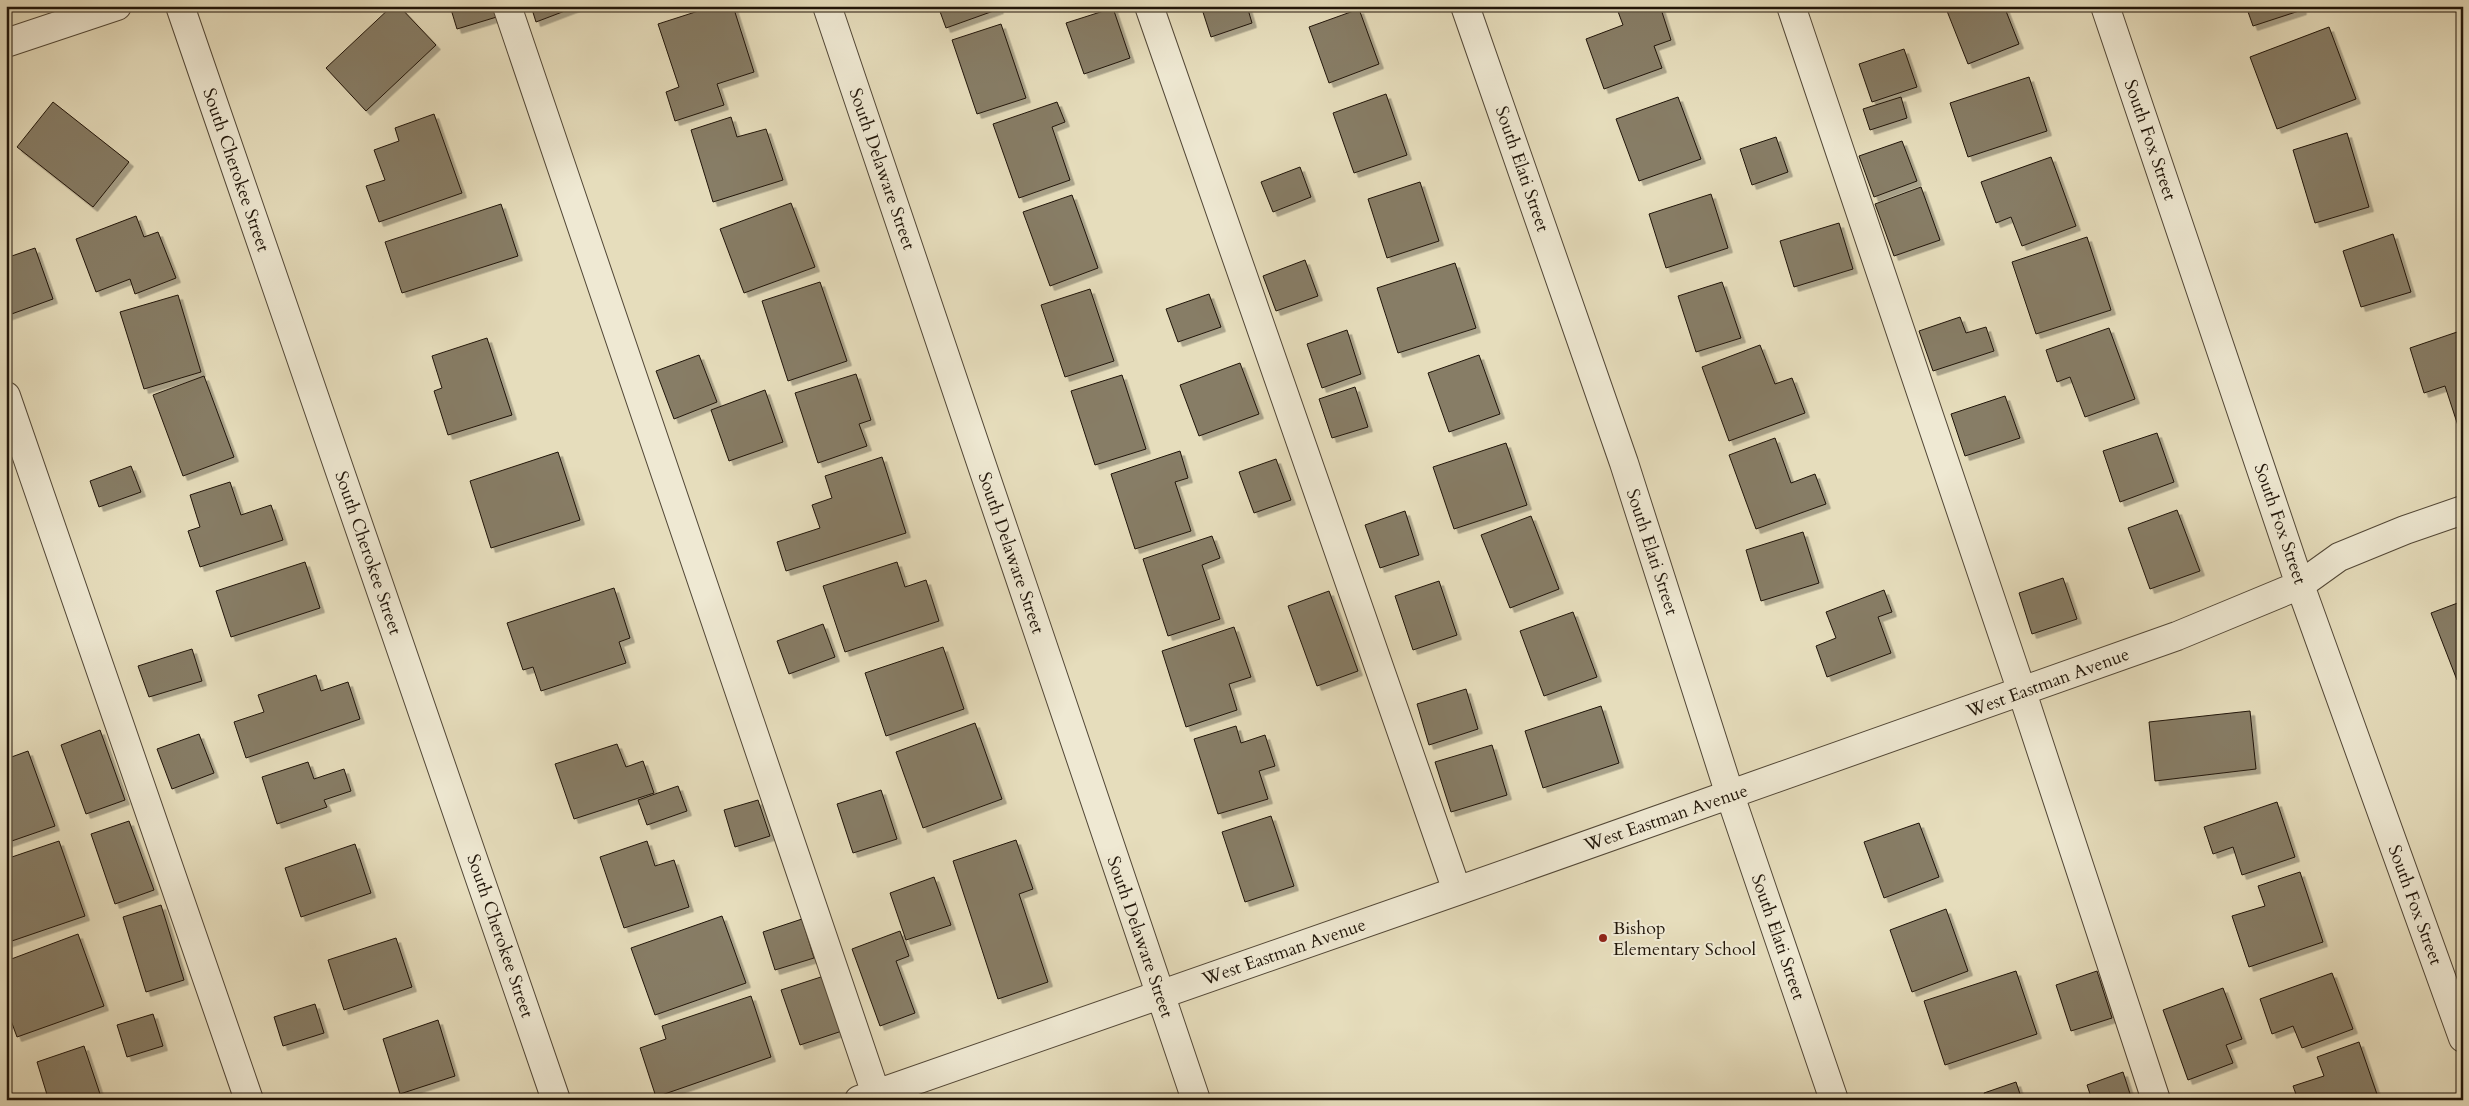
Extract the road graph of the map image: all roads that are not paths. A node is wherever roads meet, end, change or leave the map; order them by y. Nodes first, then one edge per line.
1 (180, 6) edge
2 (507, 6) edge
3 (827, 6) edge
4 (1149, 6) edge
5 (1465, 6) edge
6 (1791, 6) edge
7 (2104, 6) edge
8 (107, 8) edge
9 (6, 44) edge
10 (6, 396) edge
11 (2463, 510) edge
12 (2300, 584) junction
13 (2022, 692) junction
14 (1730, 795) junction
15 (1457, 891) junction
16 (1159, 996) junction
17 (2463, 1038) edge
18 (871, 1098) edge
19 (249, 1100) edge
20 (556, 1100) edge
21 (1196, 1100) edge
22 (1834, 1100) edge
23 (2156, 1100) edge

1 - 20 street, South Cherokee Street
2 - 18 street
3 - 16 street, South Delaware Street
4 - 15 street
5 - 14 street, South Elati Street
6 - 13 street
7 - 12 street, South Fox Street
8 - 9 street
10 - 19 street
11 - 12 street, West Eastman Avenue
12 - 13 street, West Eastman Avenue
12 - 17 street, South Fox Street
13 - 14 street, West Eastman Avenue
13 - 23 street
14 - 15 street, West Eastman Avenue
14 - 22 street, South Elati Street
15 - 16 street, West Eastman Avenue
16 - 18 street, West Eastman Avenue
16 - 21 street, South Delaware Street

